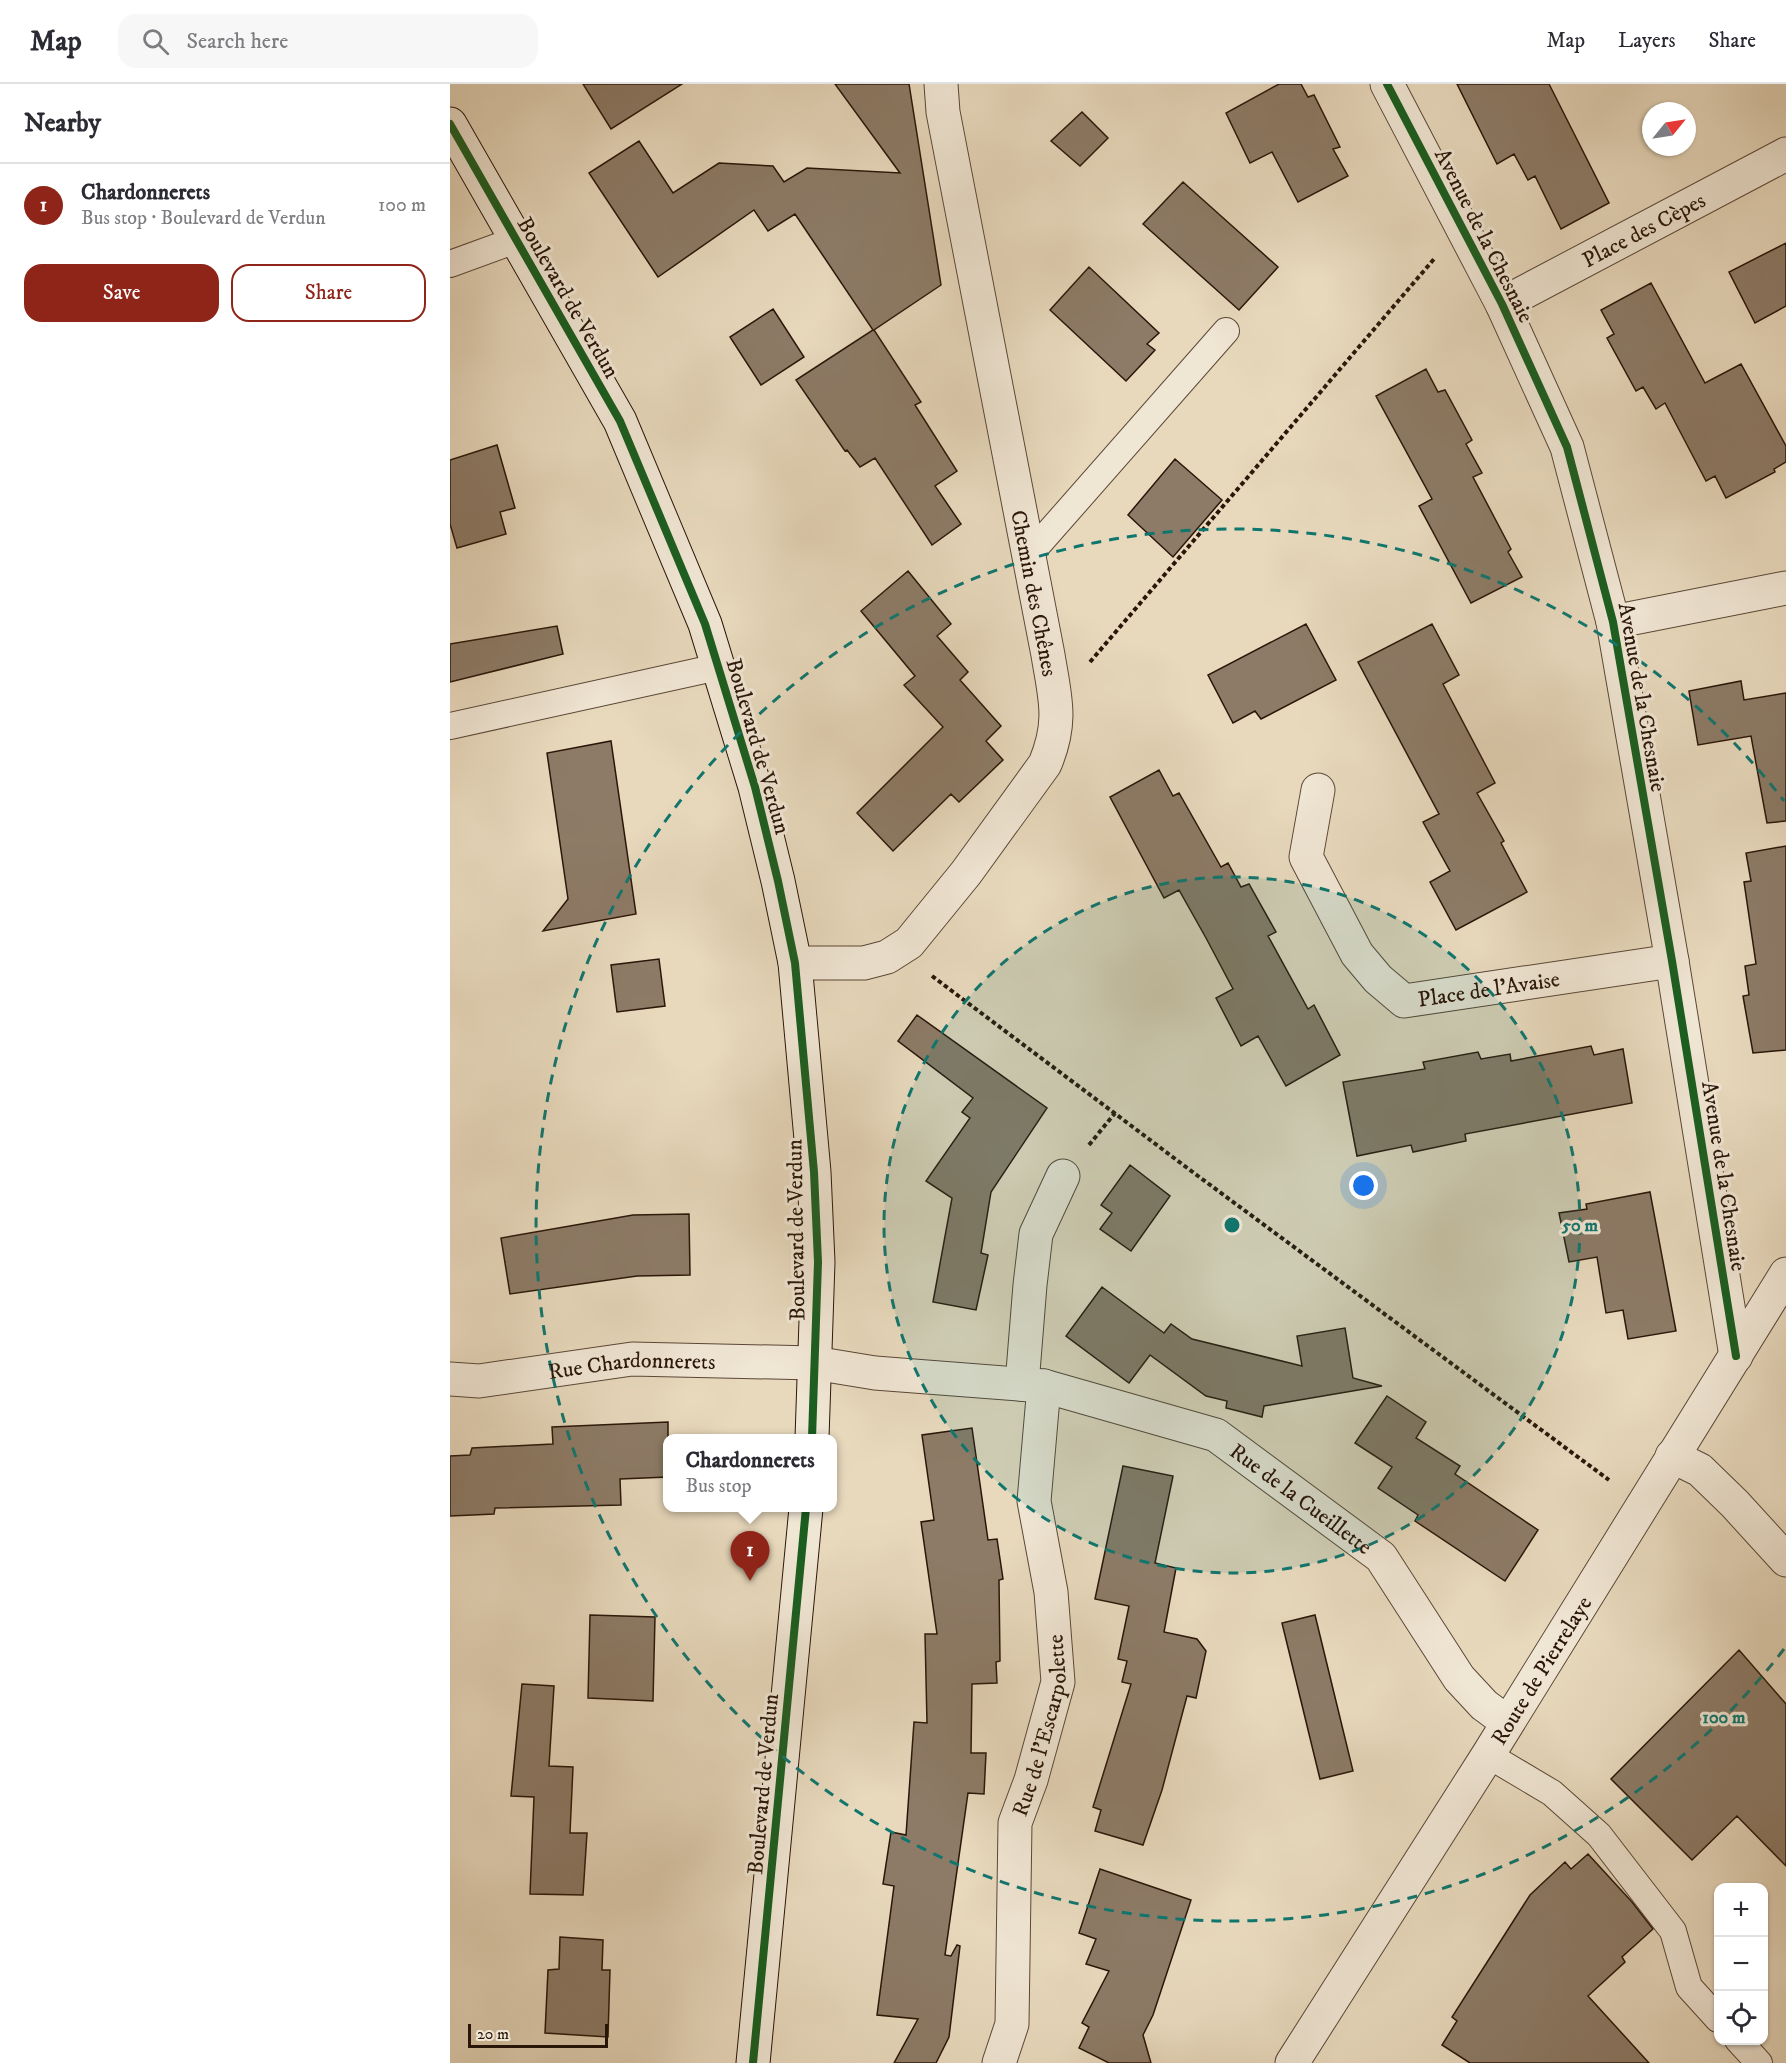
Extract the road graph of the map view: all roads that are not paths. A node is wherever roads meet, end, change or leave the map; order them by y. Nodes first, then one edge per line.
1 (941, 84) edge
2 (1387, 84) edge
3 (450, 124) edge
4 (1786, 153) edge
5 (516, 240) junction
6 (450, 264) edge
7 (1502, 304) junction
8 (1226, 332) dead end
9 (1029, 555) junction
10 (1786, 588) edge
11 (1613, 622) junction
12 (718, 667) junction
13 (450, 726) edge
14 (1318, 790) dead end
15 (1672, 961) junction
16 (795, 963) junction
17 (1063, 1176) dead end
18 (1786, 1274) edge
19 (1736, 1356) junction
20 (814, 1363) junction
21 (450, 1380) edge
22 (1033, 1385) junction
23 (812, 1434) edge
24 (1672, 1456) junction
25 (806, 1512) edge
26 (1786, 1560) edge
27 (1507, 1722) junction
28 (1488, 1755) junction
29 (1714, 2014) edge
30 (1743, 2045) edge
31 (753, 2063) edge
32 (999, 2063) edge
33 (1292, 2063) edge
34 (1759, 2063) edge

1 - 9 street, Chemin des Chênes
2 - 7 street, Avenue de la Chesnaie
3 - 5 street, Boulevard de Verdun
4 - 7 street, Place des Cèpes
5 - 6 lane
5 - 12 street, Boulevard de Verdun
7 - 11 street, Avenue de la Chesnaie
8 - 9 lane
9 - 16 street, Chemin des Chênes
10 - 11 street
11 - 15 street, Avenue de la Chesnaie
12 - 13 lane
12 - 16 street, Boulevard de Verdun
14 - 15 street, Place de l'Avaise
15 - 19 street, Avenue de la Chesnaie
16 - 20 street, Boulevard de Verdun
17 - 22 street
18 - 19 street, Route de Pierrelaye
19 - 24 street, Route de Pierrelaye
20 - 21 street, Rue Chardonnerets
20 - 22 street, Rue de la Cueillette
20 - 23 street, Boulevard de Verdun
22 - 27 street, Rue de la Cueillette
22 - 32 street, Rue de l'Escarpolette
24 - 26 street
24 - 27 street, Route de Pierrelaye
25 - 31 street, Boulevard de Verdun
27 - 28 street, Route de Pierrelaye
28 - 29 lane
28 - 33 street, Route de Pierrelaye
30 - 34 lane

